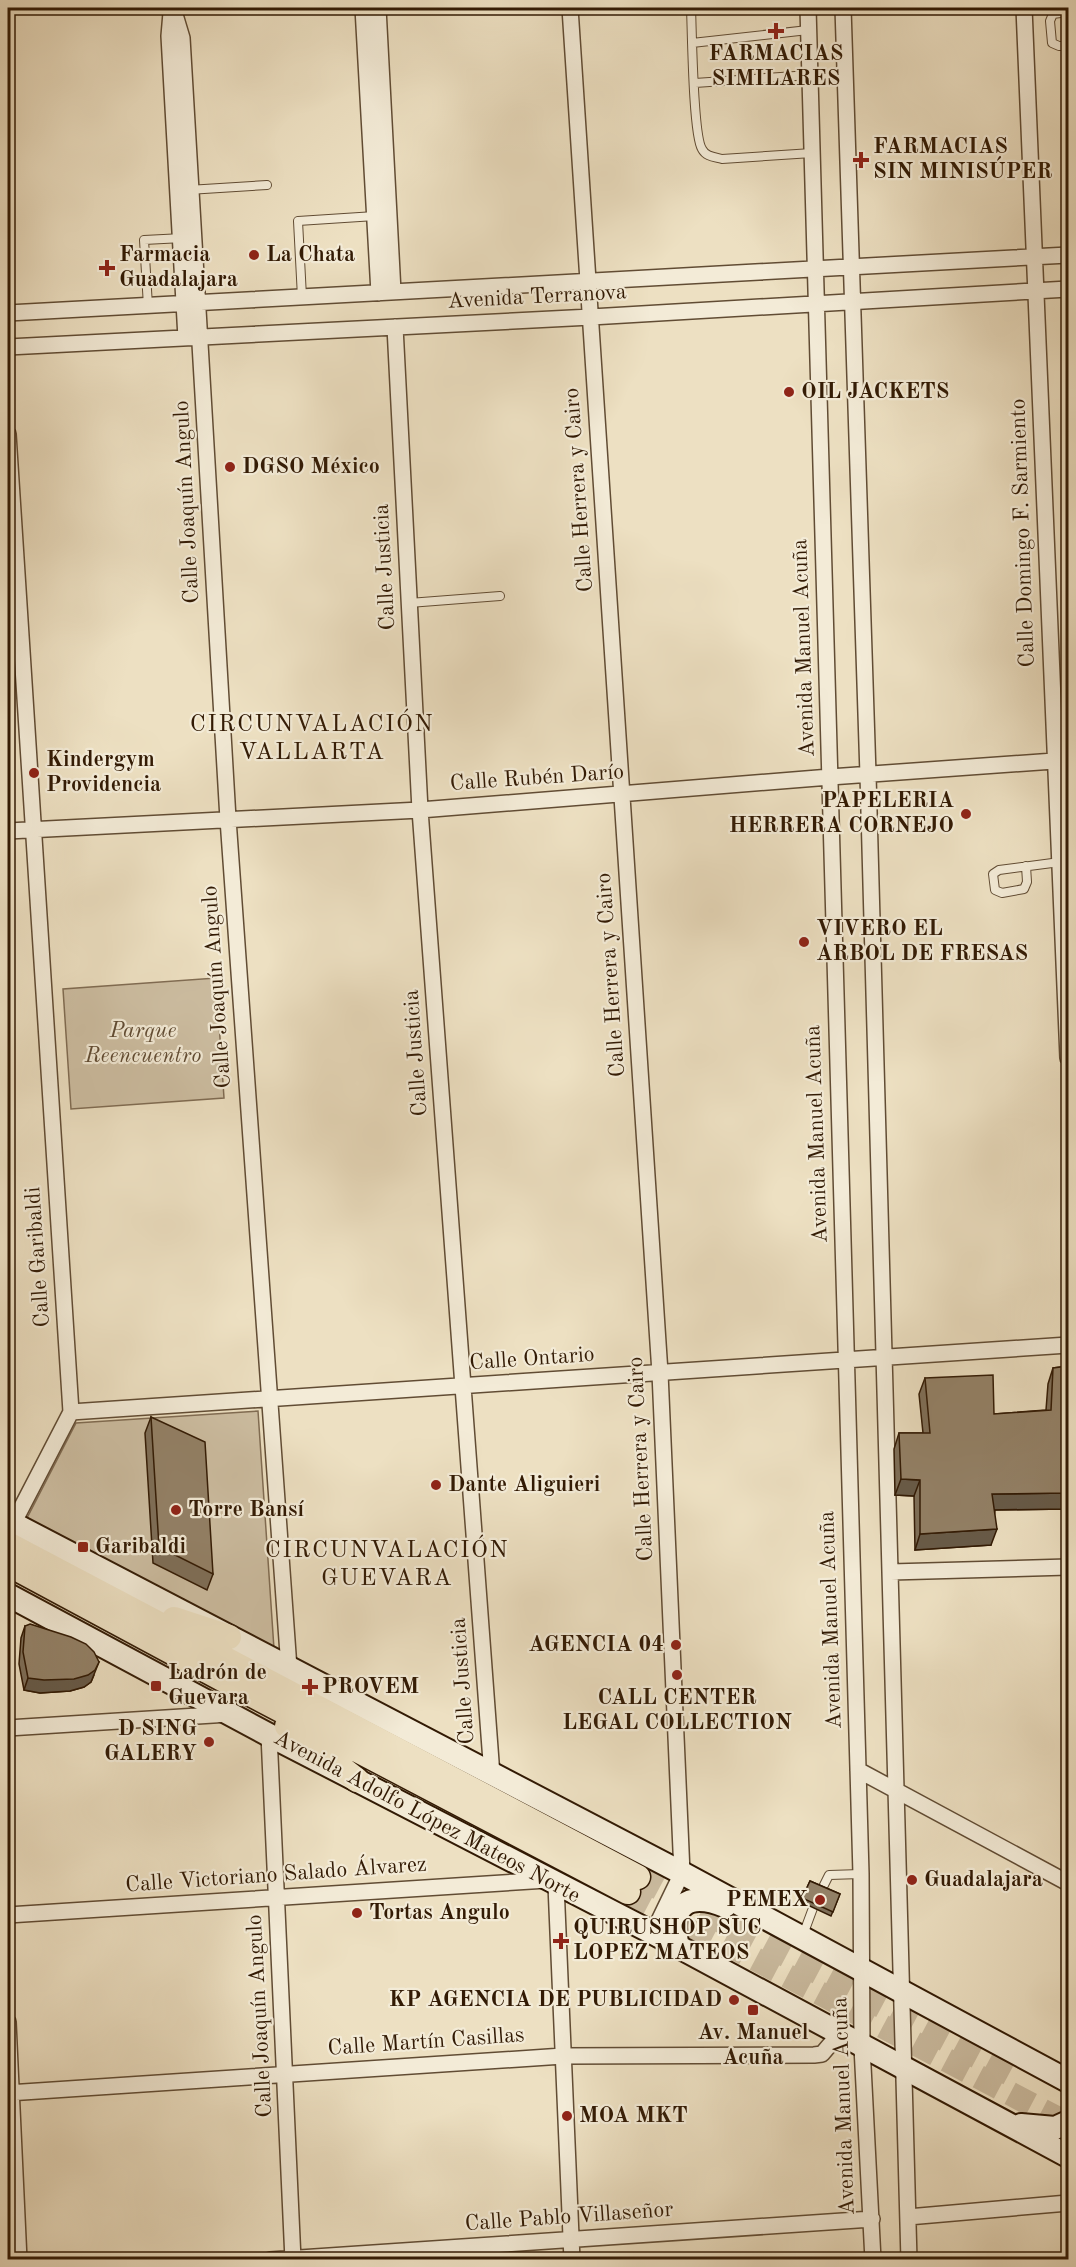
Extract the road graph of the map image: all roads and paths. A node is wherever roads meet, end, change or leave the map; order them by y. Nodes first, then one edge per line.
1 (172, 8) edge
2 (363, 8) edge
3 (378, 8) edge
4 (570, 8) edge
5 (691, 8) edge
6 (808, 8) edge
7 (843, 8) edge
8 (1024, 8) edge
9 (1068, 12) edge
10 (808, 30) junction
11 (692, 43) junction
12 (1068, 46) edge
13 (810, 75) junction
14 (694, 83) junction
15 (812, 153) junction
16 (379, 166) junction
17 (267, 185) dead end
18 (184, 190) junction
19 (382, 215) junction
20 (187, 237) junction
21 (1068, 255) edge
22 (1034, 257) junction
23 (850, 267) junction
24 (815, 269) junction
25 (588, 281) junction
26 (1068, 289) edge
27 (1035, 291) junction
28 (386, 293) junction
29 (302, 297) junction
30 (191, 303) junction
31 (851, 303) junction
32 (816, 304) junction
33 (148, 306) junction
34 (8, 313) edge
35 (591, 317) junction
36 (395, 327) junction
37 (193, 338) junction
38 (8, 347) edge
39 (8, 434) edge
40 (500, 596) dead end
41 (409, 603) junction
42 (1062, 761) edge
43 (868, 775) junction
44 (830, 777) junction
45 (622, 794) junction
46 (420, 810) junction
47 (228, 819) junction
48 (33, 830) junction
49 (8, 831) edge
50 (1060, 862) junction
51 (1026, 866) junction
52 (1068, 1058) edge
53 (1068, 1345) edge
54 (884, 1358) junction
55 (846, 1360) junction
56 (660, 1373) junction
57 (463, 1386) junction
58 (270, 1399) junction
59 (71, 1412) junction
60 (9, 1530) edge
61 (8, 1564) edge
62 (1068, 1567) edge
63 (891, 1572) junction
64 (8, 1595) edge
65 (109, 1597) junction
66 (229, 1637) junction
67 (289, 1668) junction
68 (235, 1686) junction
69 (233, 1714) junction
70 (8, 1728) edge
71 (269, 1735) junction
72 (858, 1770) junction
73 (492, 1775) junction
74 (357, 1780) junction
75 (897, 1789) junction
76 (682, 1873) junction
77 (861, 1874) junction
78 (552, 1882) junction
79 (1068, 1883) edge
80 (821, 1891) edge
81 (277, 1898) junction
82 (813, 1908) edge
83 (755, 1914) junction
84 (8, 1915) edge
85 (653, 1933) junction
86 (802, 1938) junction
87 (678, 1947) junction
88 (862, 1971) junction
89 (901, 1992) junction
90 (8, 2022) edge
91 (838, 2034) junction
92 (862, 2047) junction
93 (563, 2056) junction
94 (904, 2069) junction
95 (285, 2074) junction
96 (1068, 2080) edge
97 (9, 2093) edge
98 (1068, 2122) edge
99 (1008, 2123) junction
100 (1068, 2156) edge
101 (1068, 2203) edge
102 (908, 2217) junction
103 (872, 2218) junction
104 (571, 2239) junction
105 (19, 2259) edge
106 (270, 2259) edge
107 (293, 2259) edge
108 (572, 2259) edge
109 (873, 2259) edge
110 (909, 2259) edge

1 - 18 street, Calle Joaquín Angulo
2 - 16 street
3 - 16 street
4 - 25 street, Calle Herrera y Cairo
5 - 11 lane
6 - 10 street, Avenida Manuel Acuña
7 - 23 street
8 - 22 street, Calle Domingo F. Sarmiento
9 - 12 lane
10 - 11 lane
10 - 13 street, Avenida Manuel Acuña
11 - 14 lane
13 - 14 lane
13 - 15 street, Avenida Manuel Acuña
14 - 15 lane
15 - 24 street, Avenida Manuel Acuña
16 - 19 street
17 - 18 lane
18 - 20 street, Calle Joaquín Angulo
19 - 28 street
19 - 29 lane
20 - 30 street, Calle Joaquín Angulo
20 - 33 lane
21 - 22 street, Avenida Terranova
22 - 23 street, Avenida Terranova
22 - 27 street, Calle Domingo F. Sarmiento
23 - 24 street, Avenida Terranova
23 - 31 street
24 - 25 street, Avenida Terranova
24 - 32 street, Avenida Manuel Acuña
25 - 28 street, Avenida Terranova
25 - 35 street, Calle Herrera y Cairo
26 - 27 street, Avenida Terranova
27 - 31 street, Avenida Terranova
27 - 42 street, Calle Domingo F. Sarmiento
28 - 29 street, Avenida Terranova
29 - 30 street, Avenida Terranova
30 - 33 street, Avenida Terranova
30 - 37 street, Calle Joaquín Angulo
31 - 32 street, Avenida Terranova
31 - 43 street
32 - 35 street, Avenida Terranova
32 - 44 street, Avenida Manuel Acuña
33 - 34 street, Avenida Terranova
35 - 36 street, Avenida Terranova
35 - 45 street, Calle Herrera y Cairo
36 - 37 street, Avenida Terranova
36 - 41 street, Calle Justicia
37 - 38 street, Avenida Terranova
37 - 47 street, Calle Joaquín Angulo
39 - 48 street, Calle Garibaldi
40 - 41 lane
41 - 46 street, Calle Justicia
42 - 43 street, Calle Rubén Darío
42 - 50 street, Calle Domingo F. Sarmiento
43 - 44 street, Calle Rubén Darío
43 - 54 street
44 - 45 street, Calle Rubén Darío
44 - 55 street, Avenida Manuel Acuña
45 - 46 street, Calle Rubén Darío
45 - 56 street, Calle Herrera y Cairo
46 - 47 street, Calle Rubén Darío
46 - 57 street, Calle Justicia
47 - 48 street, Calle Rubén Darío
47 - 58 street, Calle Joaquín Angulo
48 - 49 street, Calle Rubén Darío
48 - 59 street, Calle Garibaldi
50 - 51 lane
50 - 52 street, Calle Domingo F. Sarmiento
51 - 51 lane
53 - 54 street, Calle Ontario
54 - 55 street, Calle Ontario
54 - 63 street
55 - 56 street, Calle Ontario
55 - 72 street, Avenida Manuel Acuña
56 - 57 street, Calle Ontario
56 - 76 street, Calle Herrera y Cairo
57 - 58 street, Calle Ontario
57 - 73 street, Calle Justicia
58 - 59 street, Calle Ontario
58 - 67 street, Calle Joaquín Angulo
59 - 60 street
60 - 65 main road, Avenida Adolfo López Mateos Norte
60 - 66 main road
61 - 68 main road, Avenida Adolfo López Mateos Norte
62 - 63 street
63 - 75 street
64 - 69 main road, Avenida Adolfo López Mateos Norte
65 - 66 main road
65 - 68 main road, Avenida Adolfo López Mateos Norte
66 - 67 main road
67 - 73 main road
68 - 74 main road
69 - 70 street
69 - 71 main road, Avenida Adolfo López Mateos Norte
71 - 74 main road, Avenida Adolfo López Mateos Norte
71 - 81 street, Calle Joaquín Angulo
72 - 75 street
72 - 77 street, Avenida Manuel Acuña
73 - 76 main road
74 - 78 main road, Avenida Adolfo López Mateos Norte
75 - 79 street
75 - 89 street
76 - 83 main road
76 - 85 street, Calle Herrera y Cairo
77 - 80 lane
77 - 88 street, Avenida Manuel Acuña
78 - 81 street, Calle Victoriano Salado Álvarez
78 - 85 main road, Avenida Adolfo López Mateos Norte
78 - 93 street
81 - 84 street, Calle Victoriano Salado Álvarez
81 - 95 street, Calle Joaquín Angulo
82 - 86 lane
83 - 86 main road
83 - 87 main road
85 - 87 main road, Avenida Adolfo López Mateos Norte
86 - 88 main road
87 - 91 main road, Avenida Adolfo López Mateos Norte
88 - 89 main road
88 - 92 street, Avenida Manuel Acuña
89 - 94 street
89 - 96 main road
90 - 97 street
91 - 92 main road, Avenida Adolfo López Mateos Norte
91 - 93 street, Calle Martín Casillas
92 - 94 main road, Avenida Adolfo López Mateos Norte
92 - 103 street, Avenida Manuel Acuña
93 - 95 street, Calle Martín Casillas
93 - 104 street
94 - 99 main road, Avenida Adolfo López Mateos Norte
94 - 102 street
95 - 97 street, Calle Martín Casillas
95 - 107 street, Calle Joaquín Angulo
97 - 105 street
98 - 99 main road
99 - 100 main road, Avenida Adolfo López Mateos Norte
101 - 102 street
102 - 110 street
103 - 104 street, Calle Pablo Villaseñor
103 - 109 street, Avenida Manuel Acuña
104 - 107 street, Calle Pablo Villaseñor
104 - 108 street
106 - 107 street, Calle Pablo Villaseñor

